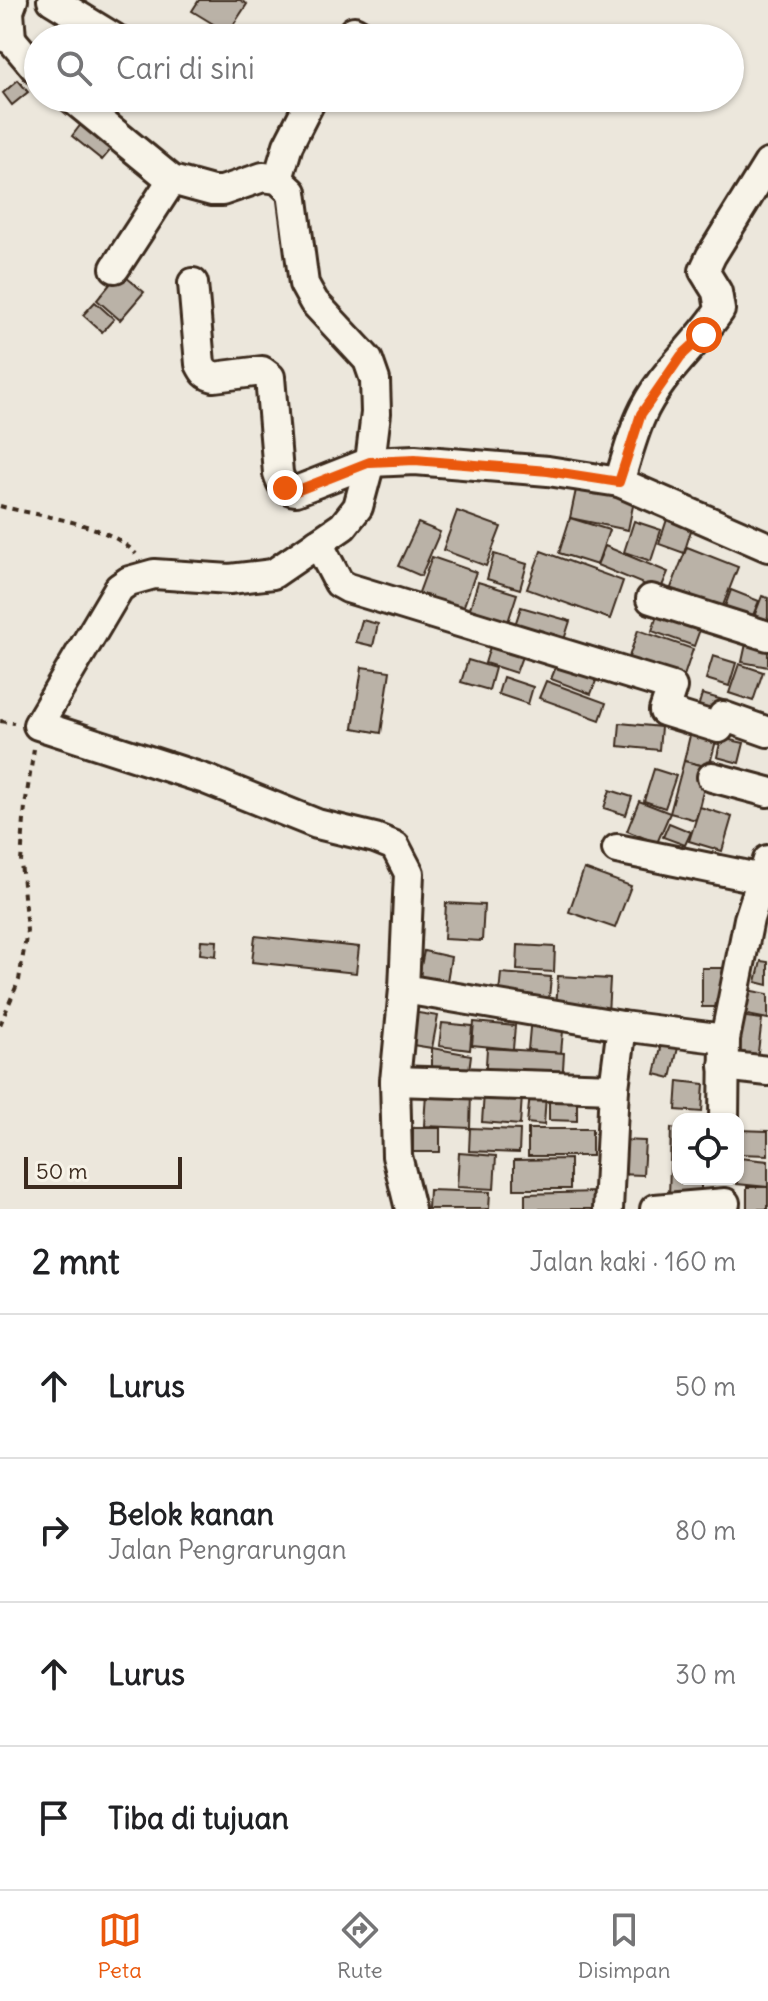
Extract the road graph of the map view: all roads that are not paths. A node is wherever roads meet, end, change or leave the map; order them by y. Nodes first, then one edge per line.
1 (13, 0) edge
2 (52, 0) edge
3 (91, 24) edge
4 (5, 38) edge
5 (24, 57) edge
6 (89, 112) edge
7 (305, 112) edge
8 (768, 164) edge
9 (278, 179) junction
10 (172, 180) junction
11 (115, 268) dead end
12 (193, 283) dead end
13 (370, 462) junction
14 (619, 482) junction
15 (318, 543) junction
16 (768, 547) edge
17 (651, 599) dead end
18 (768, 636) edge
19 (768, 732) edge
20 (712, 777) dead end
21 (768, 792) edge
22 (617, 849) dead end
23 (765, 869) edge
24 (759, 922) edge
25 (404, 989) junction
26 (622, 1026) junction
27 (724, 1052) junction
28 (768, 1071) edge
29 (395, 1081) junction
30 (614, 1088) junction
31 (724, 1113) edge
32 (725, 1197) edge
33 (410, 1209) edge
34 (608, 1209) edge
35 (655, 1209) edge

1 - 4 street
2 - 3 street
4 - 5 street
6 - 10 street
7 - 9 street
8 - 14 street
9 - 10 street
9 - 13 street
10 - 11 street
12 - 13 street
13 - 14 street
13 - 15 street
14 - 16 street
15 - 19 street
15 - 25 street
17 - 18 street
20 - 21 street
22 - 23 street
23 - 24 street
24 - 27 street
25 - 26 street
25 - 29 street
26 - 27 street
26 - 30 street
27 - 28 street
27 - 31 street
29 - 30 street
29 - 33 street
30 - 34 street
32 - 35 street

